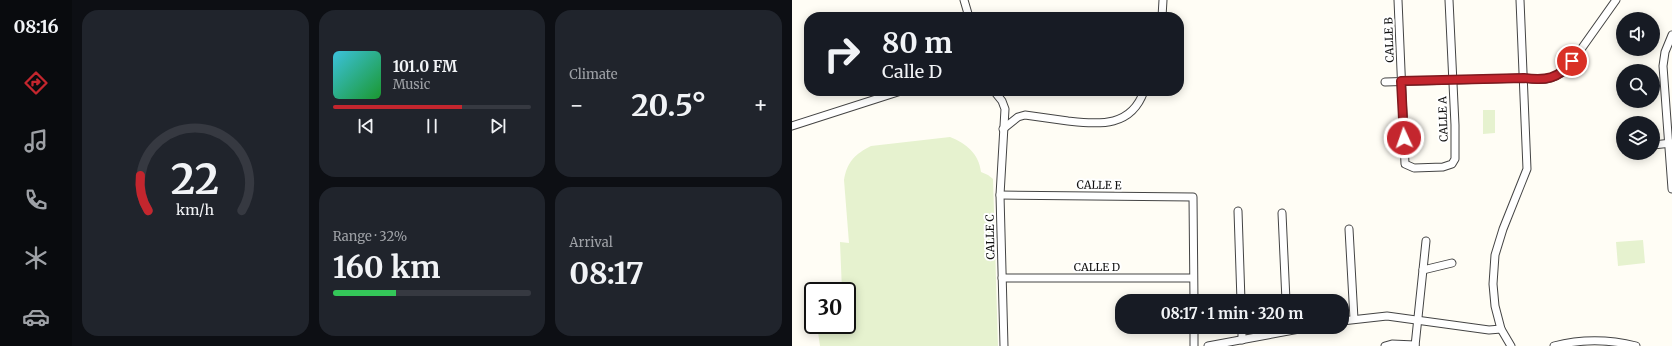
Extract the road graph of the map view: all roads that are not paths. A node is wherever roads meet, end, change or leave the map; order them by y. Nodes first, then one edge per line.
1 (964, 0) edge
2 (1163, 0) edge
3 (1398, 0) edge
4 (1449, 0) edge
5 (1520, 0) edge
6 (1616, 0) edge
7 (968, 12) edge
8 (1162, 12) edge
9 (1672, 35) edge
10 (1524, 78) junction
11 (1452, 80) junction
12 (1401, 81) junction
13 (1385, 82) dead end
14 (885, 96) edge
15 (998, 96) edge
16 (1141, 96) edge
17 (792, 126) edge
18 (1004, 129) junction
19 (1670, 143) edge
20 (1660, 144) edge
21 (1405, 152) joint
22 (1672, 189) edge
23 (1000, 195) junction
24 (1238, 211) dead end
25 (1282, 213) dead end
26 (1349, 229) dead end
27 (1426, 241) dead end
28 (1452, 263) dead end
29 (1423, 270) junction
30 (1002, 278) junction
31 (1193, 278) junction
32 (1194, 294) edge
33 (1241, 294) edge
34 (1286, 294) edge
35 (1354, 319) junction
36 (1417, 319) junction
37 (1349, 320) edge
38 (1502, 329) junction
39 (1194, 334) edge
40 (1242, 334) edge
41 (1267, 334) edge
42 (1242, 340) junction
43 (1415, 345) edge
44 (1564, 345) edge
45 (1004, 346) edge
46 (1194, 346) edge
47 (1208, 346) edge
48 (1385, 346) edge
49 (1511, 346) edge
50 (1554, 346) edge
51 (1636, 346) edge

1 - 7 street
2 - 8 street
3 - 12 street, CALLE B
4 - 11 street, CALLE A
5 - 10 street
6 - 10 street
9 - 19 street
10 - 11 street
10 - 38 street
11 - 12 street
11 - 21 street, CALLE A
12 - 13 street
12 - 21 street, CALLE B
14 - 17 street
15 - 18 street, CALLE C
16 - 18 street
18 - 23 street, CALLE C
19 - 20 street
19 - 22 street
23 - 30 street, CALLE C
23 - 31 street, CALLE E
24 - 33 street
25 - 34 street
26 - 35 street
27 - 29 street
28 - 29 street
29 - 36 street
30 - 31 street, CALLE D
30 - 45 street, CALLE C
31 - 32 street
35 - 36 street
35 - 37 street
36 - 38 street
36 - 43 street
38 - 49 street
39 - 46 street
40 - 42 street
41 - 42 street
42 - 47 street
43 - 48 street
44 - 50 street
44 - 51 street

